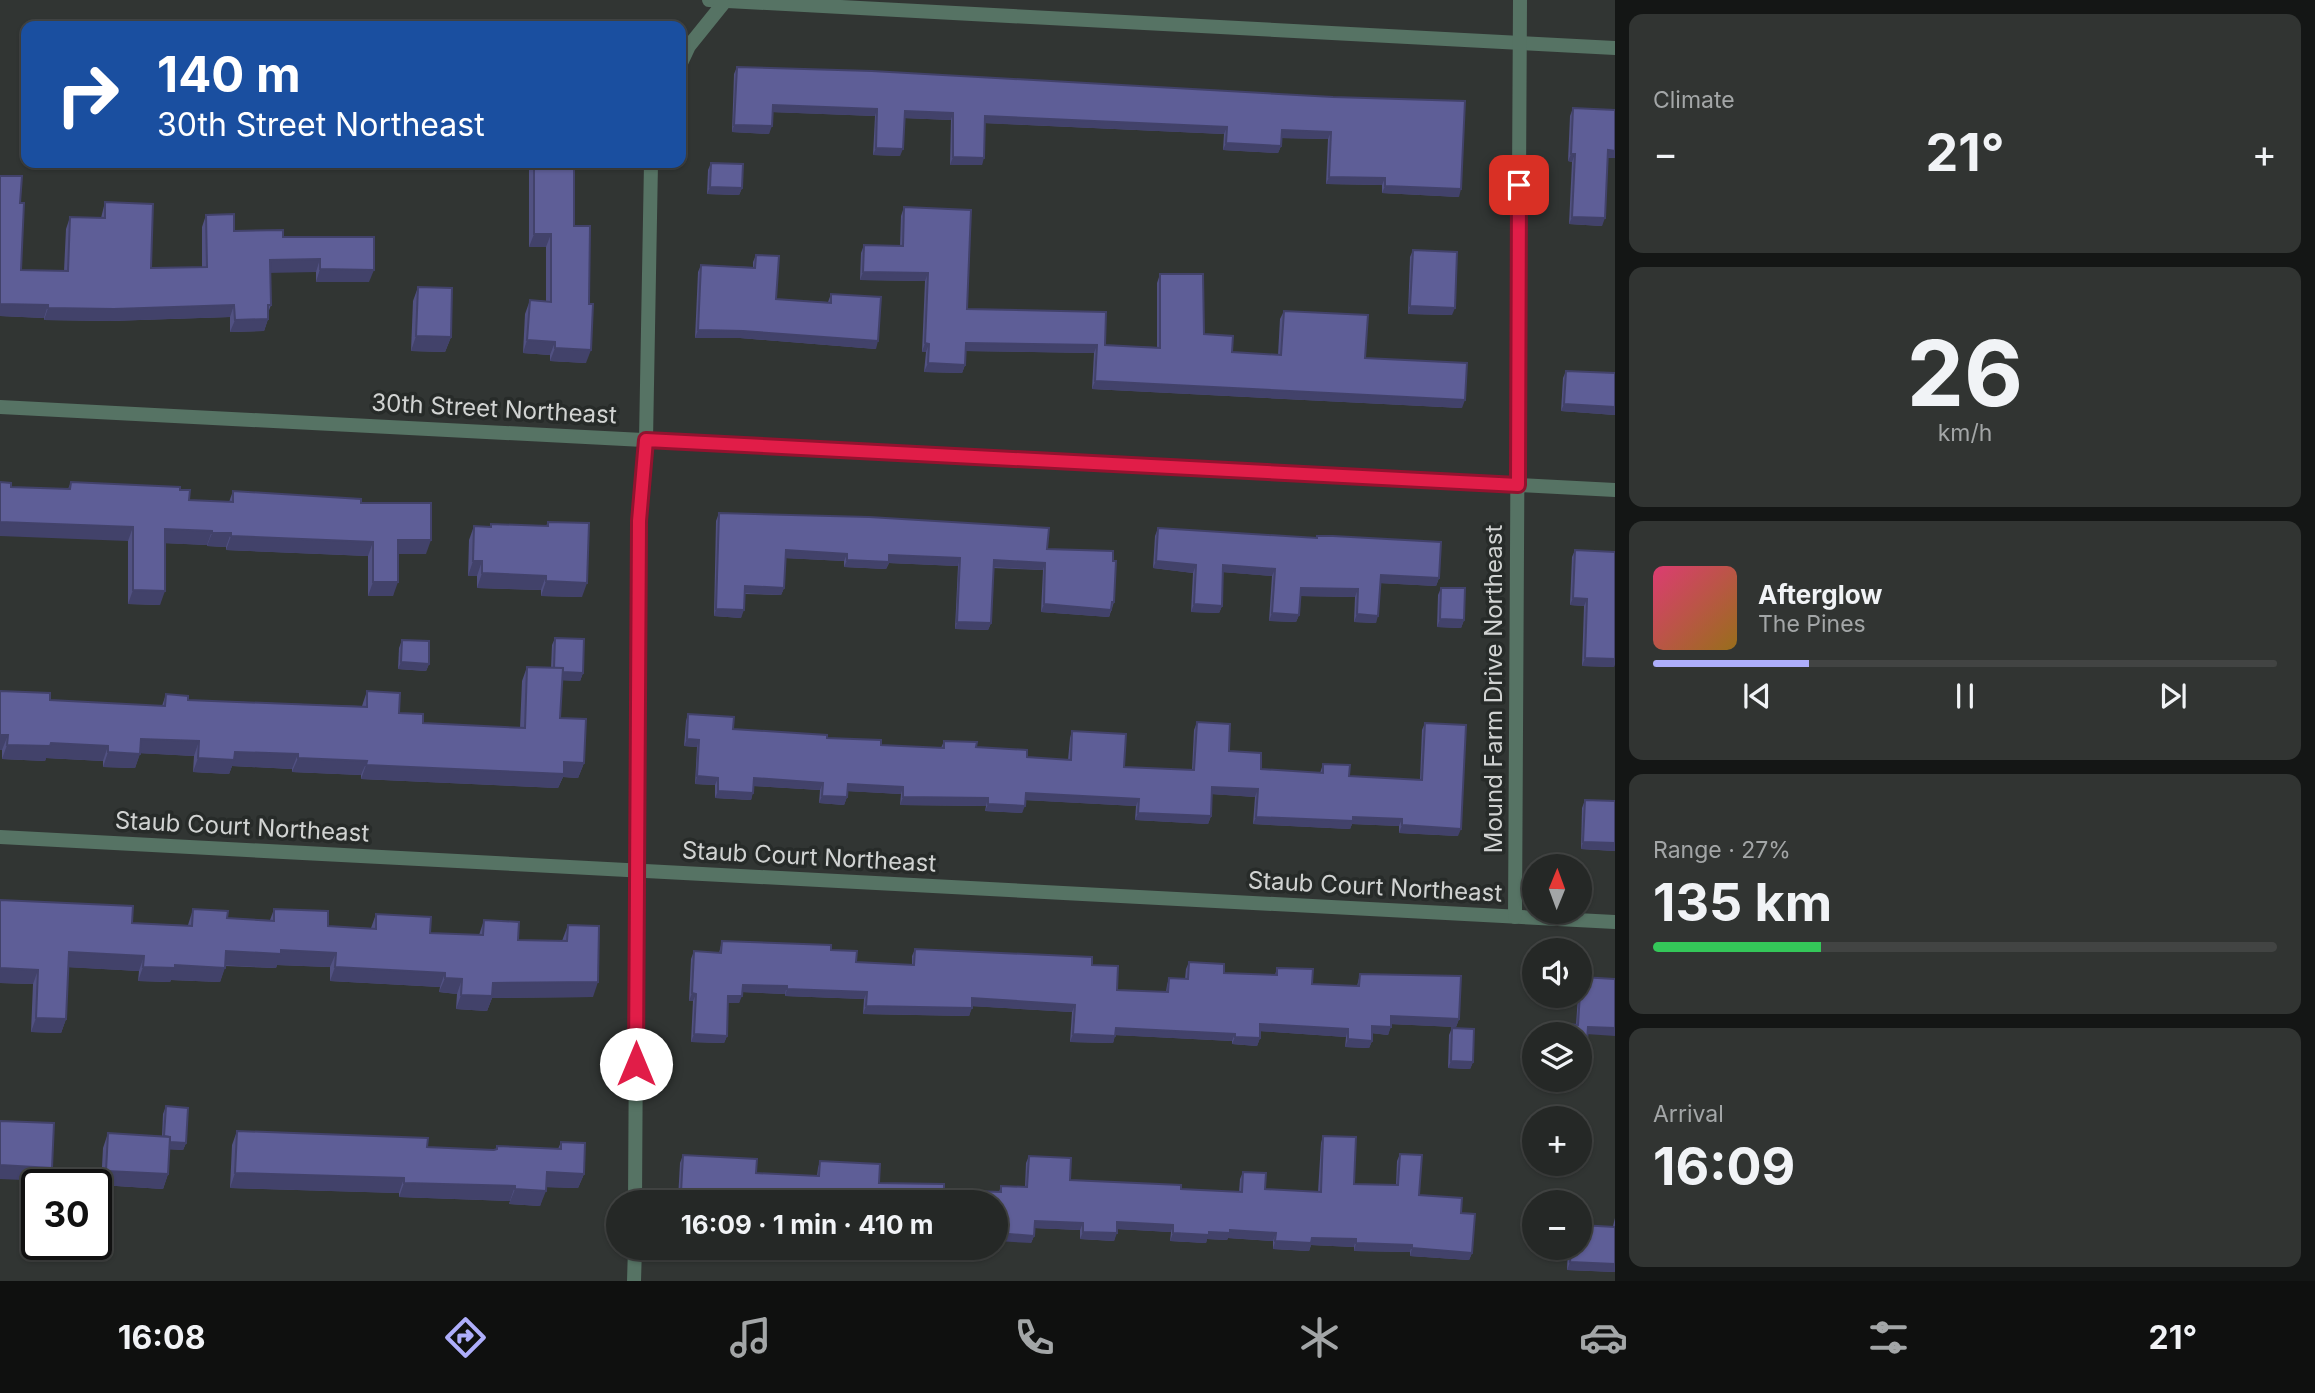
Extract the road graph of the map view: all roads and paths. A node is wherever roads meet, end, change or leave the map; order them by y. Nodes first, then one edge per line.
1 (709, 0) edge
2 (1520, 0) edge
3 (725, 1) edge
4 (1519, 44) junction
5 (1615, 48) edge
6 (686, 52) edge
7 (652, 168) edge
8 (0, 407) edge
9 (646, 440) junction
10 (1518, 485) junction
11 (1615, 490) edge
12 (0, 837) edge
13 (637, 870) junction
14 (1515, 917) junction
15 (1615, 922) edge
16 (635, 1190) edge
17 (635, 1260) edge
18 (634, 1281) edge

1 - 3 street
2 - 4 street, Mound Farm Drive Northeast
3 - 4 street
3 - 6 street
4 - 5 street
4 - 10 street, Mound Farm Drive Northeast
7 - 9 street
8 - 9 street, 30th Street Northeast
9 - 10 street, 30th Street Northeast
9 - 13 street
10 - 11 street, 30th Street Northeast
10 - 14 street, Mound Farm Drive Northeast
12 - 13 street, Staub Court Northeast
13 - 14 street, Staub Court Northeast
13 - 16 street
14 - 15 street, Staub Court Northeast
17 - 18 street

